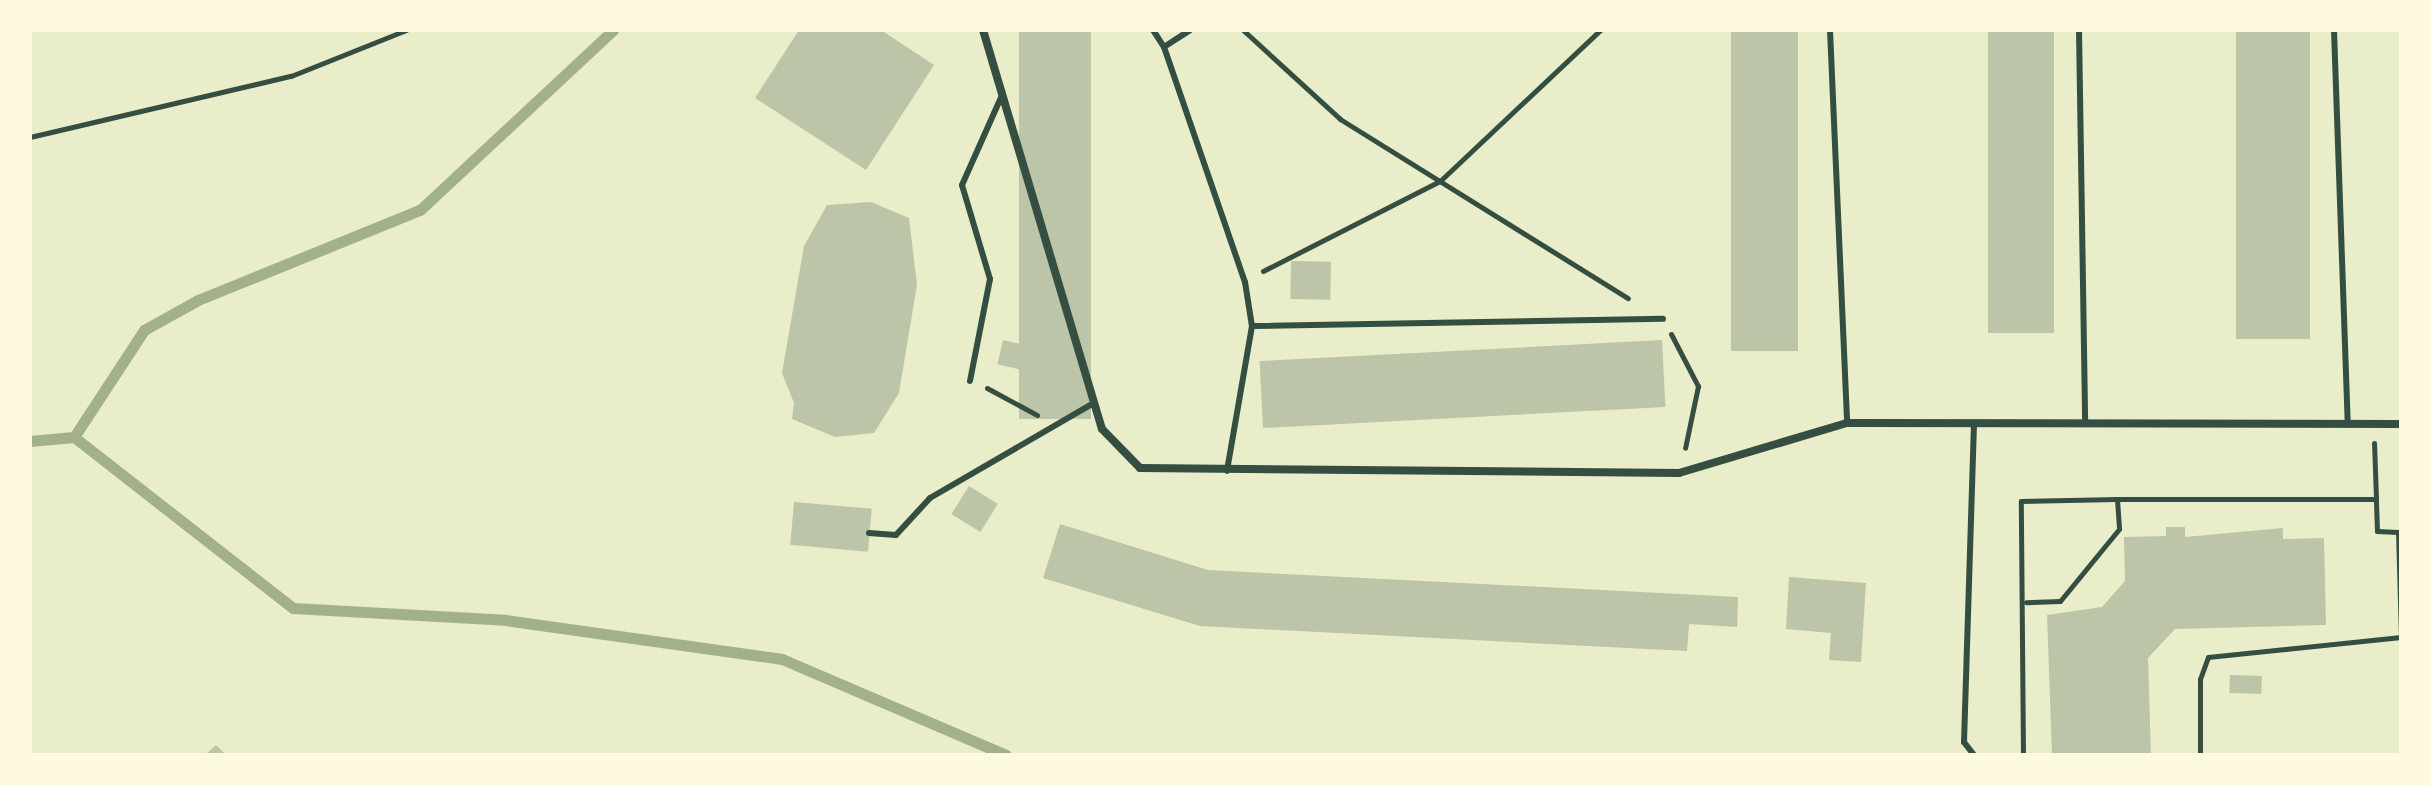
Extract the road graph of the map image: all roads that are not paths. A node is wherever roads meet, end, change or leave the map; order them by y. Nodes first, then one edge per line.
1 (983, 30) edge
2 (1153, 30) edge
3 (1190, 30) edge
4 (1830, 30) edge
5 (2079, 30) edge
6 (2334, 30) edge
7 (1164, 47) junction
8 (1003, 91) junction
9 (1663, 319) road end
10 (1252, 326) junction
11 (970, 381) road end
12 (1094, 403) junction
13 (1847, 423) junction
14 (1974, 423) junction
15 (2085, 423) junction
16 (2348, 423) junction
17 (2401, 424) edge
18 (1227, 472) junction
19 (869, 533) dead end
20 (1974, 755) edge

1 - 8 street
2 - 7 lane
3 - 7 lane
4 - 13 lane
5 - 15 lane
6 - 16 lane
7 - 10 lane
8 - 11 lane
8 - 12 street
9 - 10 lane
10 - 18 lane
12 - 18 street
12 - 19 lane
13 - 14 street
13 - 18 street
14 - 15 street
14 - 20 lane
15 - 16 street
16 - 17 street

